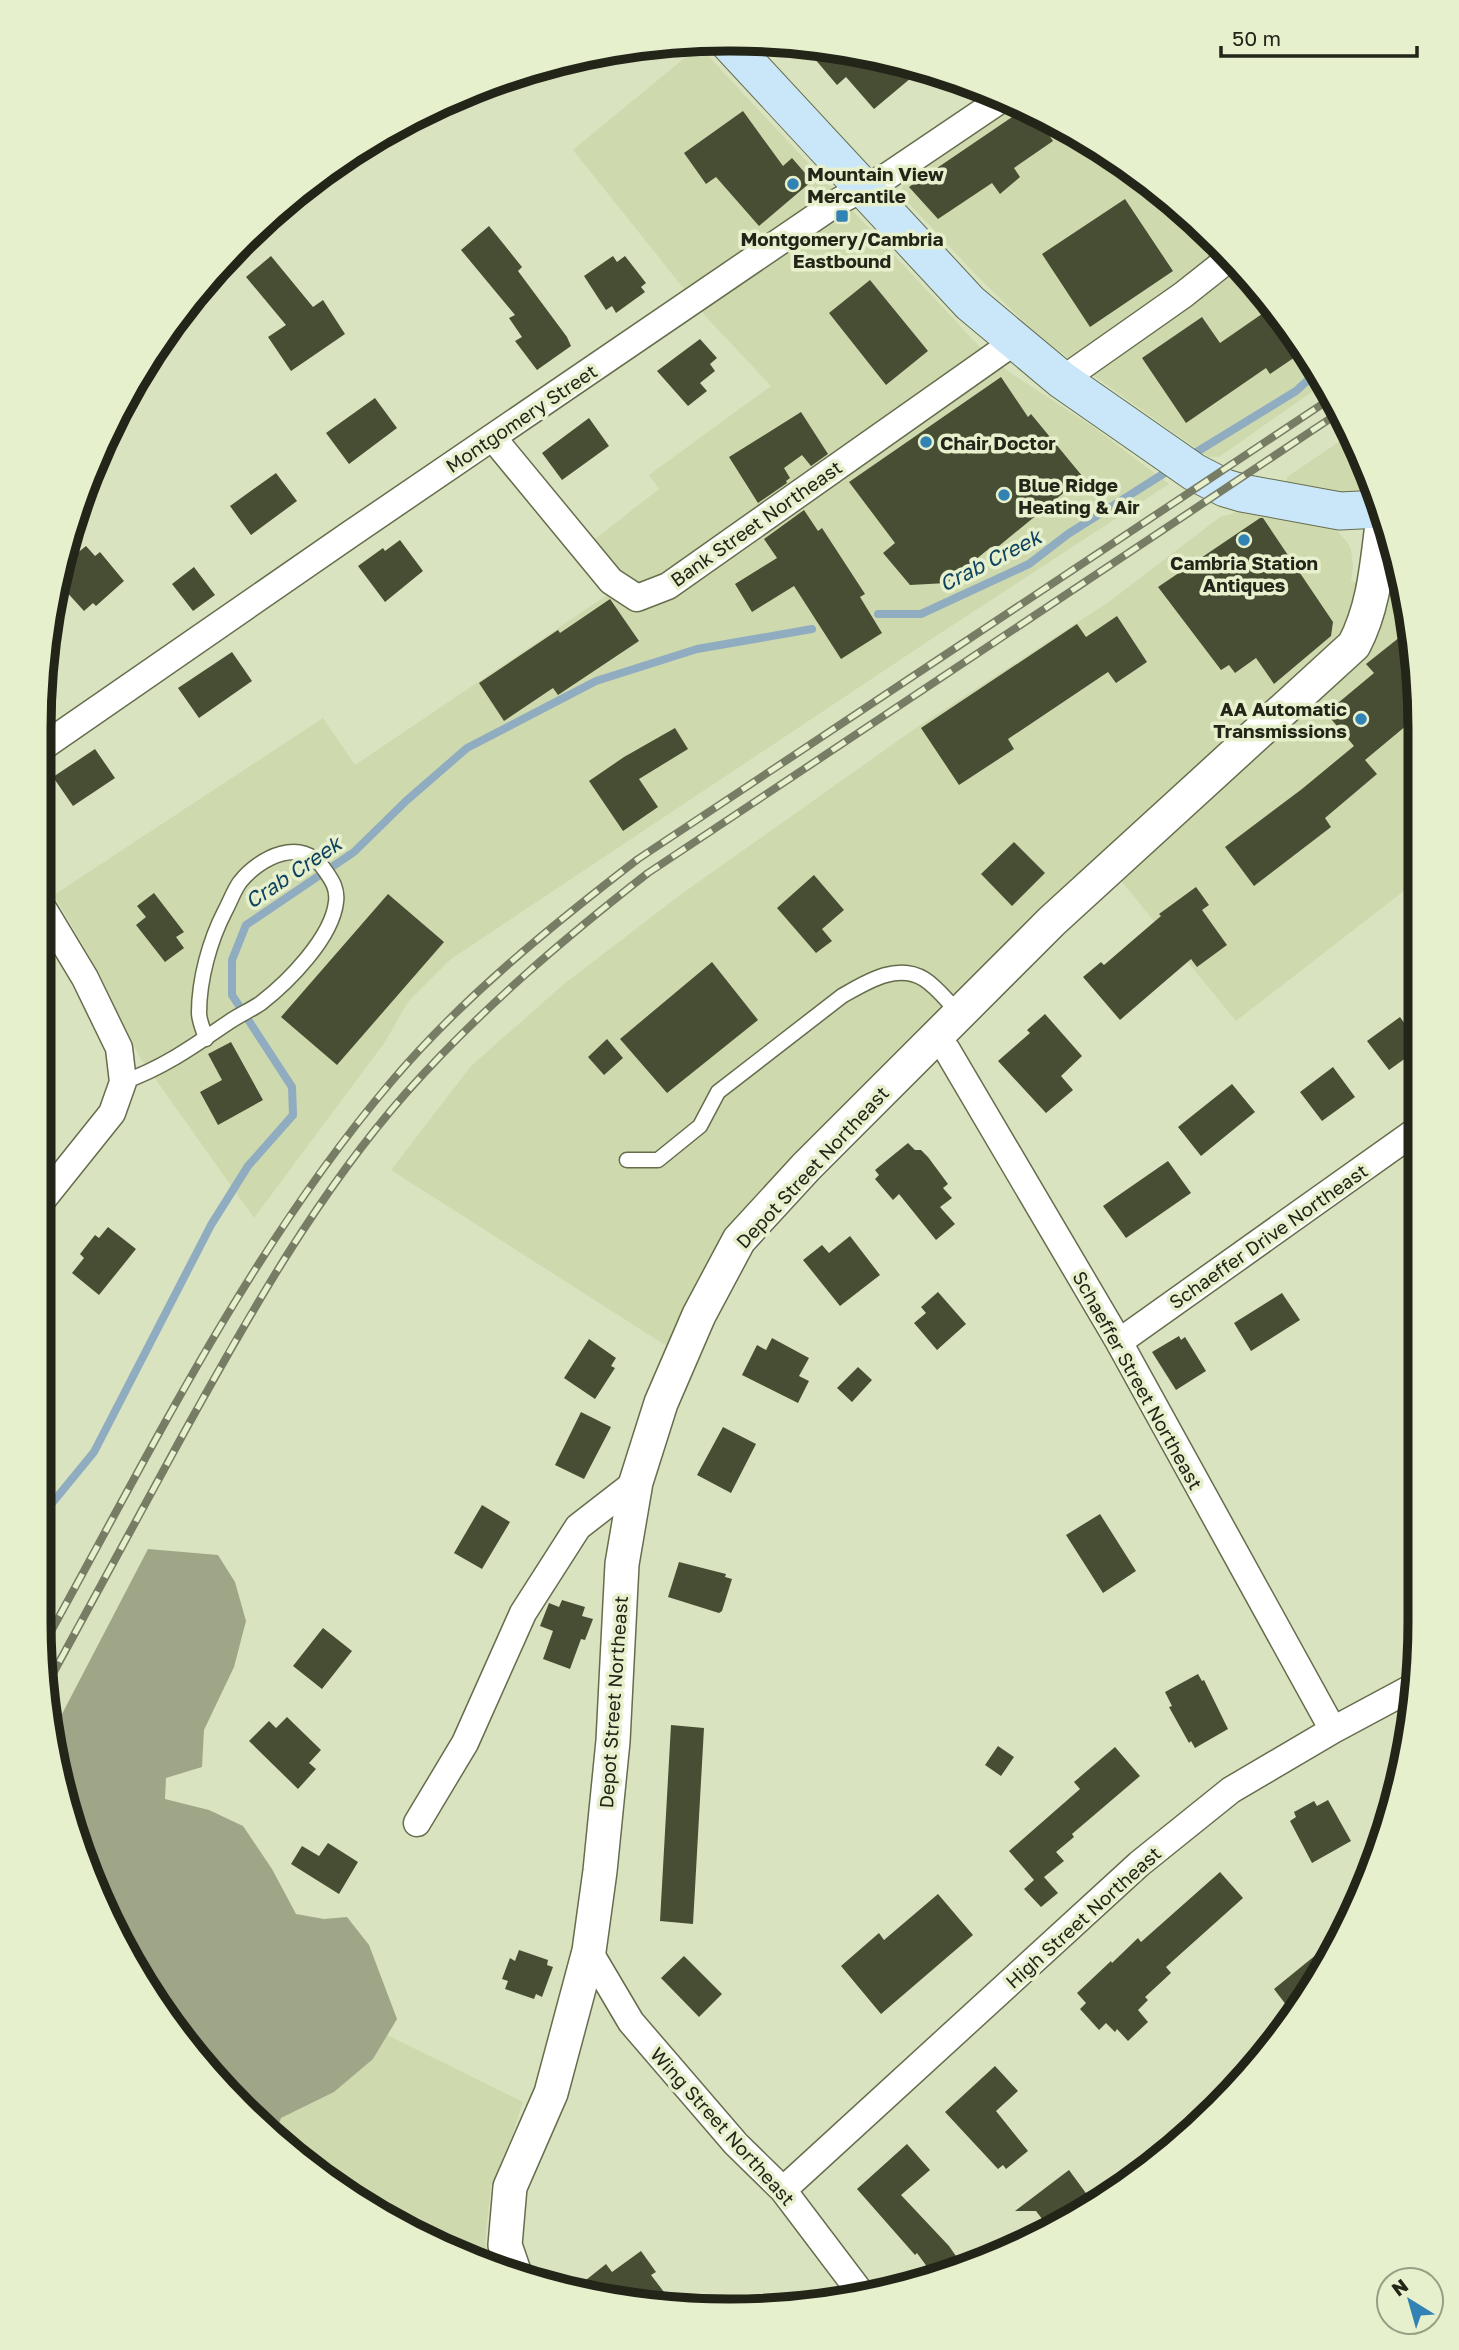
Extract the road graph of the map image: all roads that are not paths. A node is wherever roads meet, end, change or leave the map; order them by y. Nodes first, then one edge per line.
1 (737, 51) edge
2 (993, 104) edge
3 (863, 189) junction
4 (1222, 264) edge
5 (1014, 342) junction
6 (1062, 380) junction
7 (493, 438) junction
8 (1371, 509) edge
9 (1380, 538) edge
10 (51, 732) edge
11 (51, 921) edge
12 (959, 1013) junction
13 (934, 1037) junction
14 (206, 1039) junction
15 (123, 1082) junction
16 (1408, 1136) edge
17 (627, 1160) dead end
18 (51, 1189) edge
19 (1119, 1342) junction
20 (636, 1482) junction
21 (1404, 1692) edge
22 (1333, 1730) junction
23 (417, 1823) dead end
24 (589, 1951) junction
25 (783, 2190) junction
26 (511, 2263) edge
27 (856, 2287) edge

1 - 3 main road
2 - 3 street, Montgomery Street
3 - 5 main road
3 - 7 street, Montgomery Street
4 - 6 street
5 - 6 main road
5 - 7 street, Bank Street Northeast
6 - 8 main road
7 - 10 street, Montgomery Street
9 - 12 street, Depot Street Northeast
11 - 15 street
12 - 13 street, Depot Street Northeast
12 - 17 lane
13 - 19 street, Schaeffer Street Northeast
13 - 20 street, Depot Street Northeast
14 - 14 lane
14 - 15 lane
15 - 18 street
16 - 19 street, Schaeffer Drive Northeast
19 - 22 street, Schaeffer Street Northeast
20 - 23 street
20 - 24 street, Depot Street Northeast
21 - 22 street, High Street Northeast
22 - 25 street, High Street Northeast
24 - 25 street, Wing Street Northeast
24 - 26 street, Depot Street Northeast
25 - 27 street, Wing Street Northeast

